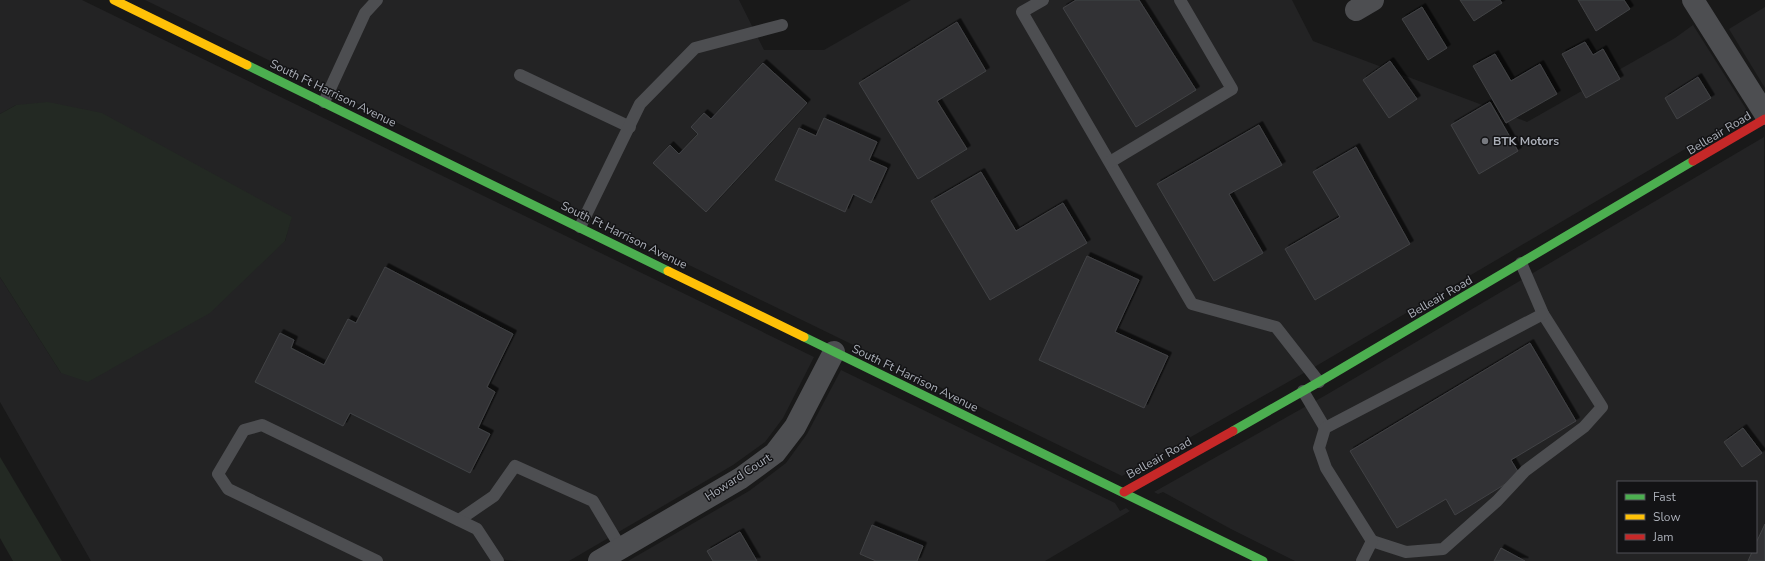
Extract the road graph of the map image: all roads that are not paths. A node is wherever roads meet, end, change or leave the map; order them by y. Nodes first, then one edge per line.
1 (114, 0) edge
2 (377, 0) edge
3 (1043, 0) edge
4 (1180, 0) edge
5 (1693, 0) edge
6 (782, 25) dead end
7 (520, 75) dead end
8 (324, 102) junction
9 (1765, 114) edge
10 (1765, 119) edge
11 (630, 127) junction
12 (1110, 162) junction
13 (580, 227) junction
14 (1521, 263) junction
15 (1543, 314) junction
16 (834, 352) junction
17 (1319, 382) junction
18 (1303, 391) junction
19 (1325, 428) junction
20 (1124, 492) junction
21 (459, 520) junction
22 (1372, 541) junction
23 (621, 548) junction
24 (377, 561) edge
25 (498, 561) edge
26 (599, 561) edge
27 (1263, 561) edge
28 (1362, 561) edge

1 - 8 main road, South Ft Harrison Avenue
2 - 8 lane
3 - 12 lane
4 - 12 lane
5 - 9 street
6 - 11 lane
7 - 11 lane
8 - 13 main road, South Ft Harrison Avenue
10 - 14 main road, Belleair Road
11 - 13 lane
12 - 17 lane
13 - 16 main road, South Ft Harrison Avenue
14 - 15 lane
14 - 17 main road, Belleair Road
15 - 19 lane
15 - 22 lane
16 - 20 main road, South Ft Harrison Avenue
16 - 23 street, Howard Court
17 - 18 main road, Belleair Road
18 - 19 lane
18 - 20 main road, Belleair Road
19 - 22 lane
20 - 27 main road, South Ft Harrison Avenue
21 - 23 lane
21 - 24 lane
21 - 25 lane
22 - 28 lane
23 - 26 street, Howard Court

